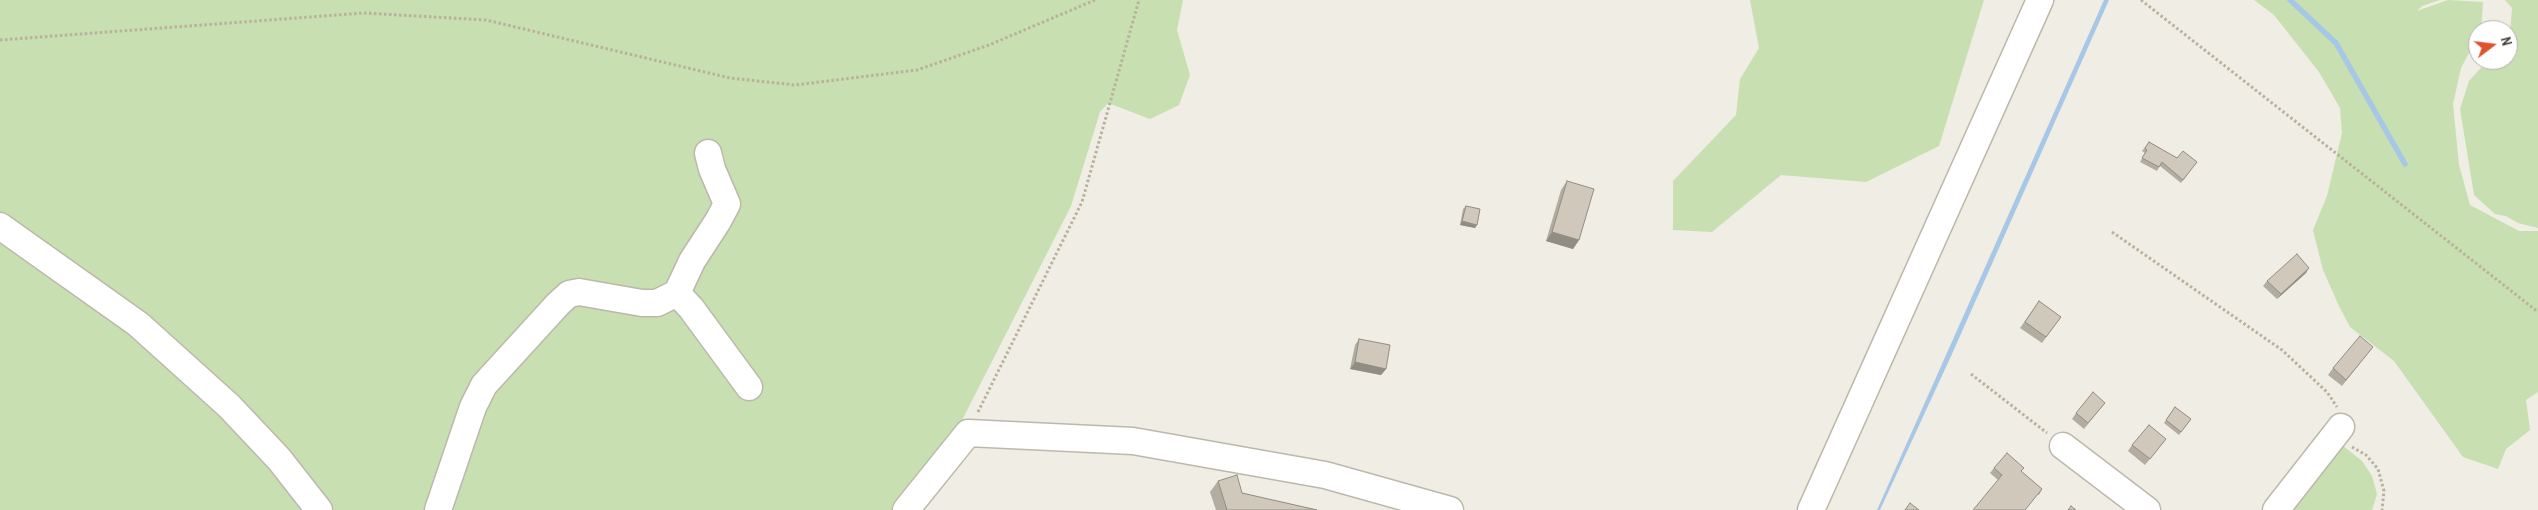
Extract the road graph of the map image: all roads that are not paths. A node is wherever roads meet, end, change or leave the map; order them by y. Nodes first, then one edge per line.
1 (2040, 0) edge
2 (708, 153) dead end
3 (0, 226) edge
4 (677, 293) junction
5 (749, 387) dead end
6 (2342, 427) road end
7 (2063, 446) road end
8 (436, 509) edge
9 (319, 510) edge
10 (906, 510) edge
11 (1450, 510) edge
12 (1811, 510) edge
13 (2146, 510) edge
14 (2276, 510) edge

1 - 12 street
2 - 4 street
3 - 9 street
4 - 5 street
4 - 8 street
6 - 14 street
7 - 13 street
10 - 11 street

